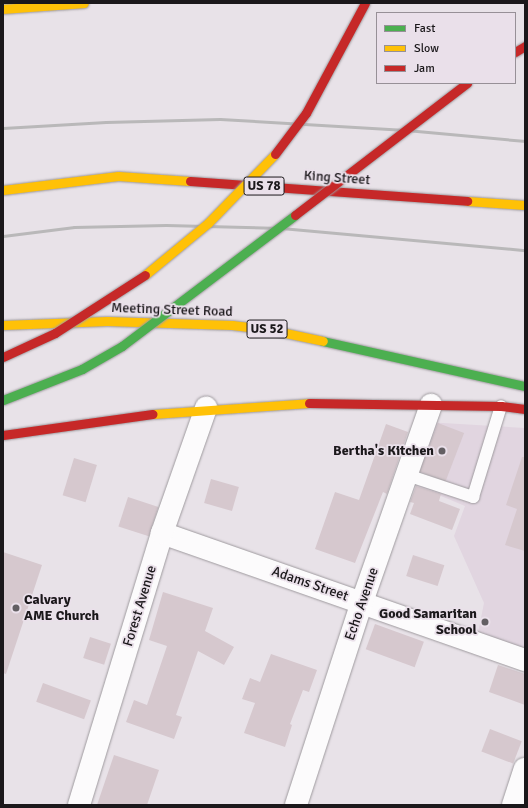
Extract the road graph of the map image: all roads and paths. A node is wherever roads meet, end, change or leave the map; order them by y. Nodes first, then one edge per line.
1 (84, 3) edge
2 (365, 3) edge
3 (3, 9) edge
4 (525, 46) edge
5 (516, 51) edge
6 (466, 84) edge
7 (3, 190) edge
8 (525, 205) edge
9 (3, 325) edge
10 (3, 357) edge
11 (525, 386) edge
12 (3, 400) edge
13 (432, 405) junction
14 (502, 406) junction
15 (206, 408) junction
16 (525, 409) edge
17 (3, 435) edge
18 (407, 475) junction
19 (162, 533) junction
20 (362, 602) junction
21 (525, 660) edge
22 (525, 769) edge
23 (79, 805) edge
24 (296, 805) edge
25 (513, 805) edge

1 - 3 main road
2 - 10 main road, bridge
4 - 5 main road
6 - 12 main road, bridge
7 - 8 main road, King Street / US 78
9 - 11 main road, Meeting Street Road / US 52
13 - 14 main road
13 - 15 main road
13 - 18 street, Echo Avenue
14 - 16 main road
14 - 18 lane
15 - 17 main road
15 - 19 street, Forest Avenue
18 - 20 street, Echo Avenue
19 - 20 street, Adams Street
19 - 23 street, Forest Avenue
20 - 21 street, Adams Street
20 - 24 street, Echo Avenue
22 - 25 street

